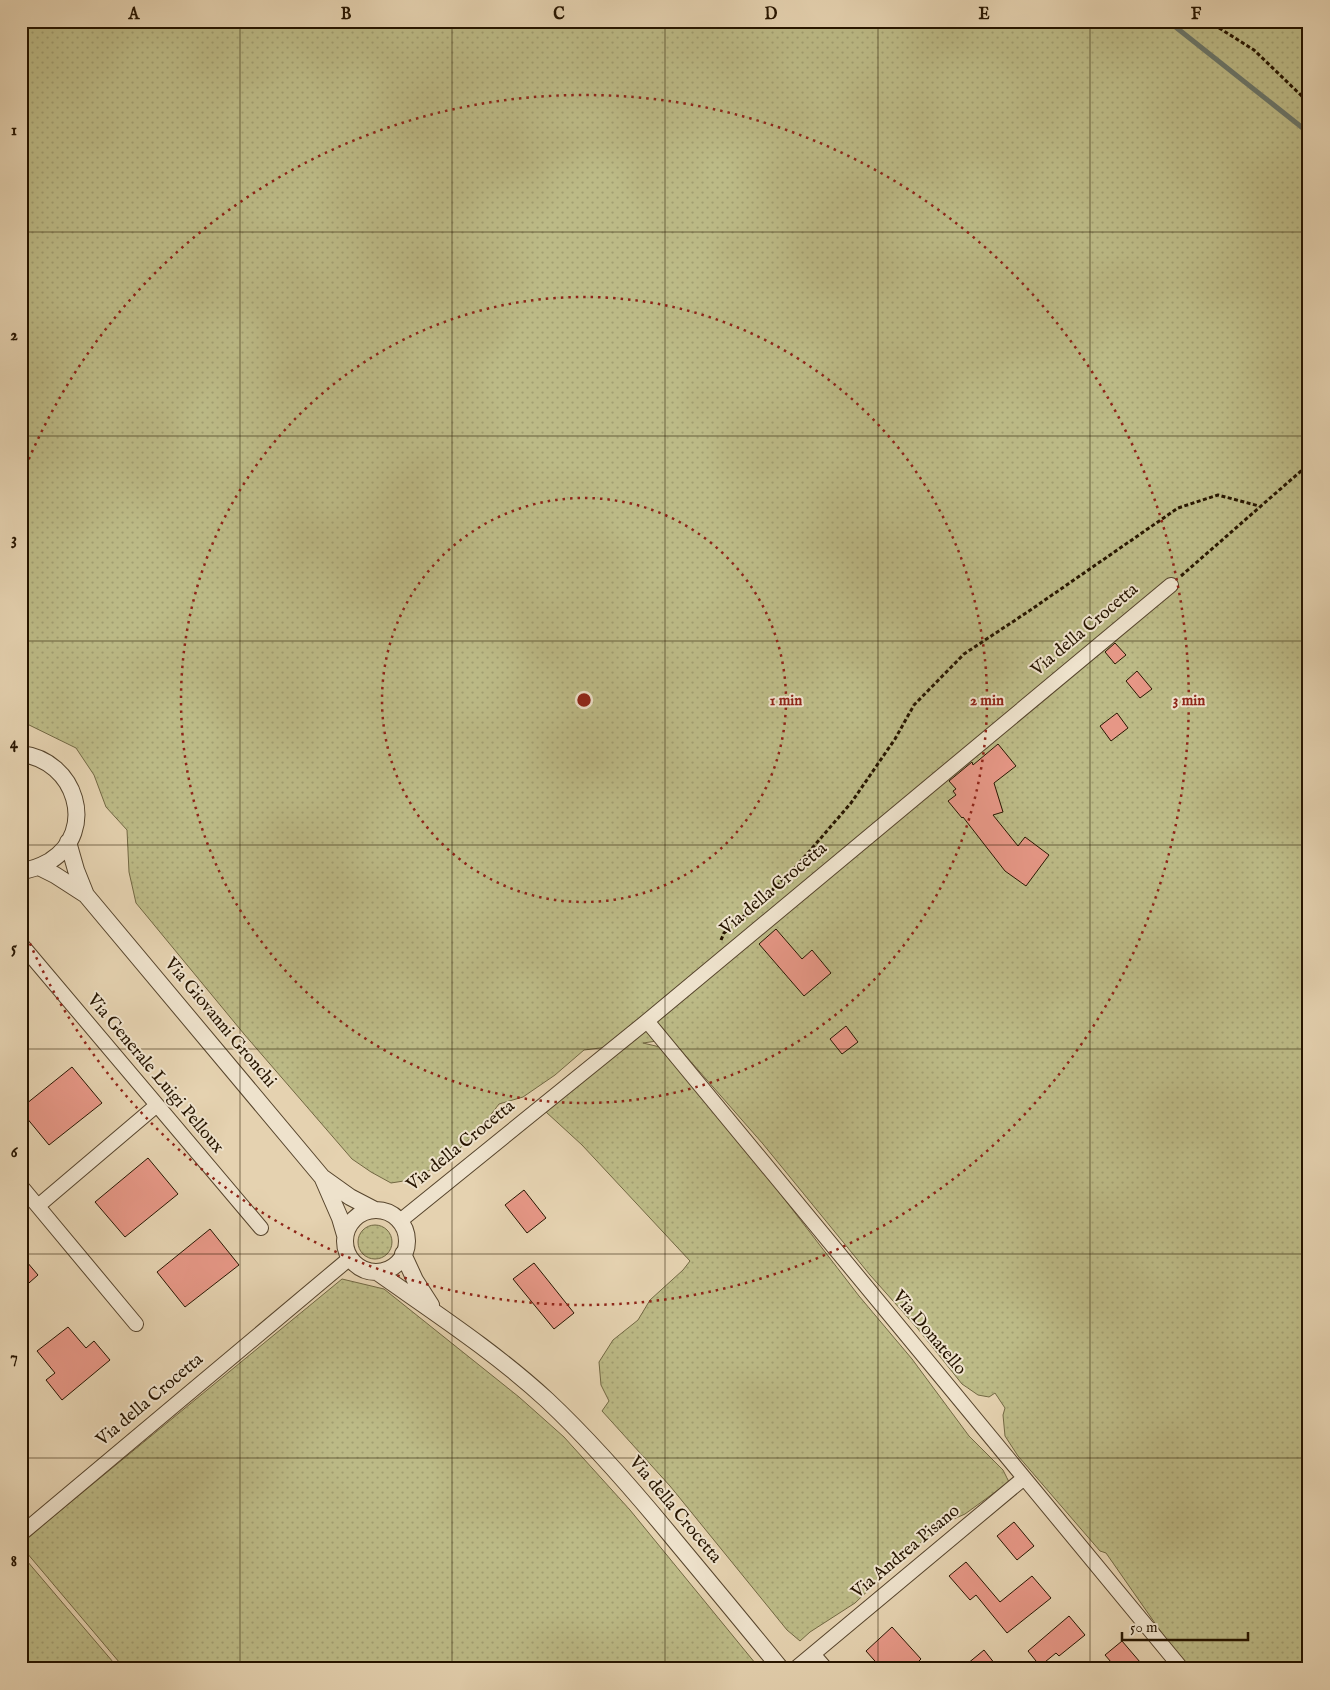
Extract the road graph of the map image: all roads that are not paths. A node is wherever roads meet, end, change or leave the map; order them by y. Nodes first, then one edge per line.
1 (1171, 585) road end
2 (21, 754) edge
3 (68, 842) junction
4 (39, 867) junction
5 (21, 871) edge
6 (86, 895) junction
7 (21, 944) edge
8 (647, 1022) junction
9 (157, 1105) junction
10 (322, 1177) junction
11 (21, 1186) edge
12 (38, 1206) junction
13 (374, 1210) junction
14 (400, 1221) junction
15 (261, 1228) dead end
16 (346, 1235) junction
17 (403, 1254) junction
18 (350, 1258) junction
19 (377, 1272) junction
20 (435, 1311) junction
21 (136, 1324) dead end
22 (1024, 1478) junction
23 (21, 1534) edge
24 (813, 1654) junction
25 (781, 1669) edge
26 (795, 1669) edge
27 (826, 1669) edge
28 (1182, 1669) edge

1 - 8 street, Via della Crocetta
2 - 3 street
3 - 4 street
3 - 6 street, Via Giovanni Gronchi
4 - 5 street
4 - 6 street, Via Giovanni Gronchi
6 - 10 street, Via Giovanni Gronchi
7 - 9 street, Via Generale Luigi Pelloux
8 - 14 street, Via della Crocetta
8 - 22 street, Via Donatello
9 - 12 street
9 - 15 street, Via Generale Luigi Pelloux
10 - 13 street, Via Giovanni Gronchi
10 - 16 street, Via Giovanni Gronchi
11 - 12 street
12 - 21 street
13 - 14 street
13 - 16 street
14 - 17 street
16 - 18 street
17 - 19 street
17 - 20 street, Via della Crocetta
18 - 19 street
18 - 23 street, Via della Crocetta
19 - 20 street, Via della Crocetta
20 - 25 street, Via della Crocetta
22 - 24 street, Via Andrea Pisano
22 - 28 street, Via Donatello
24 - 26 street, Via Andrea Pisano
24 - 27 street

